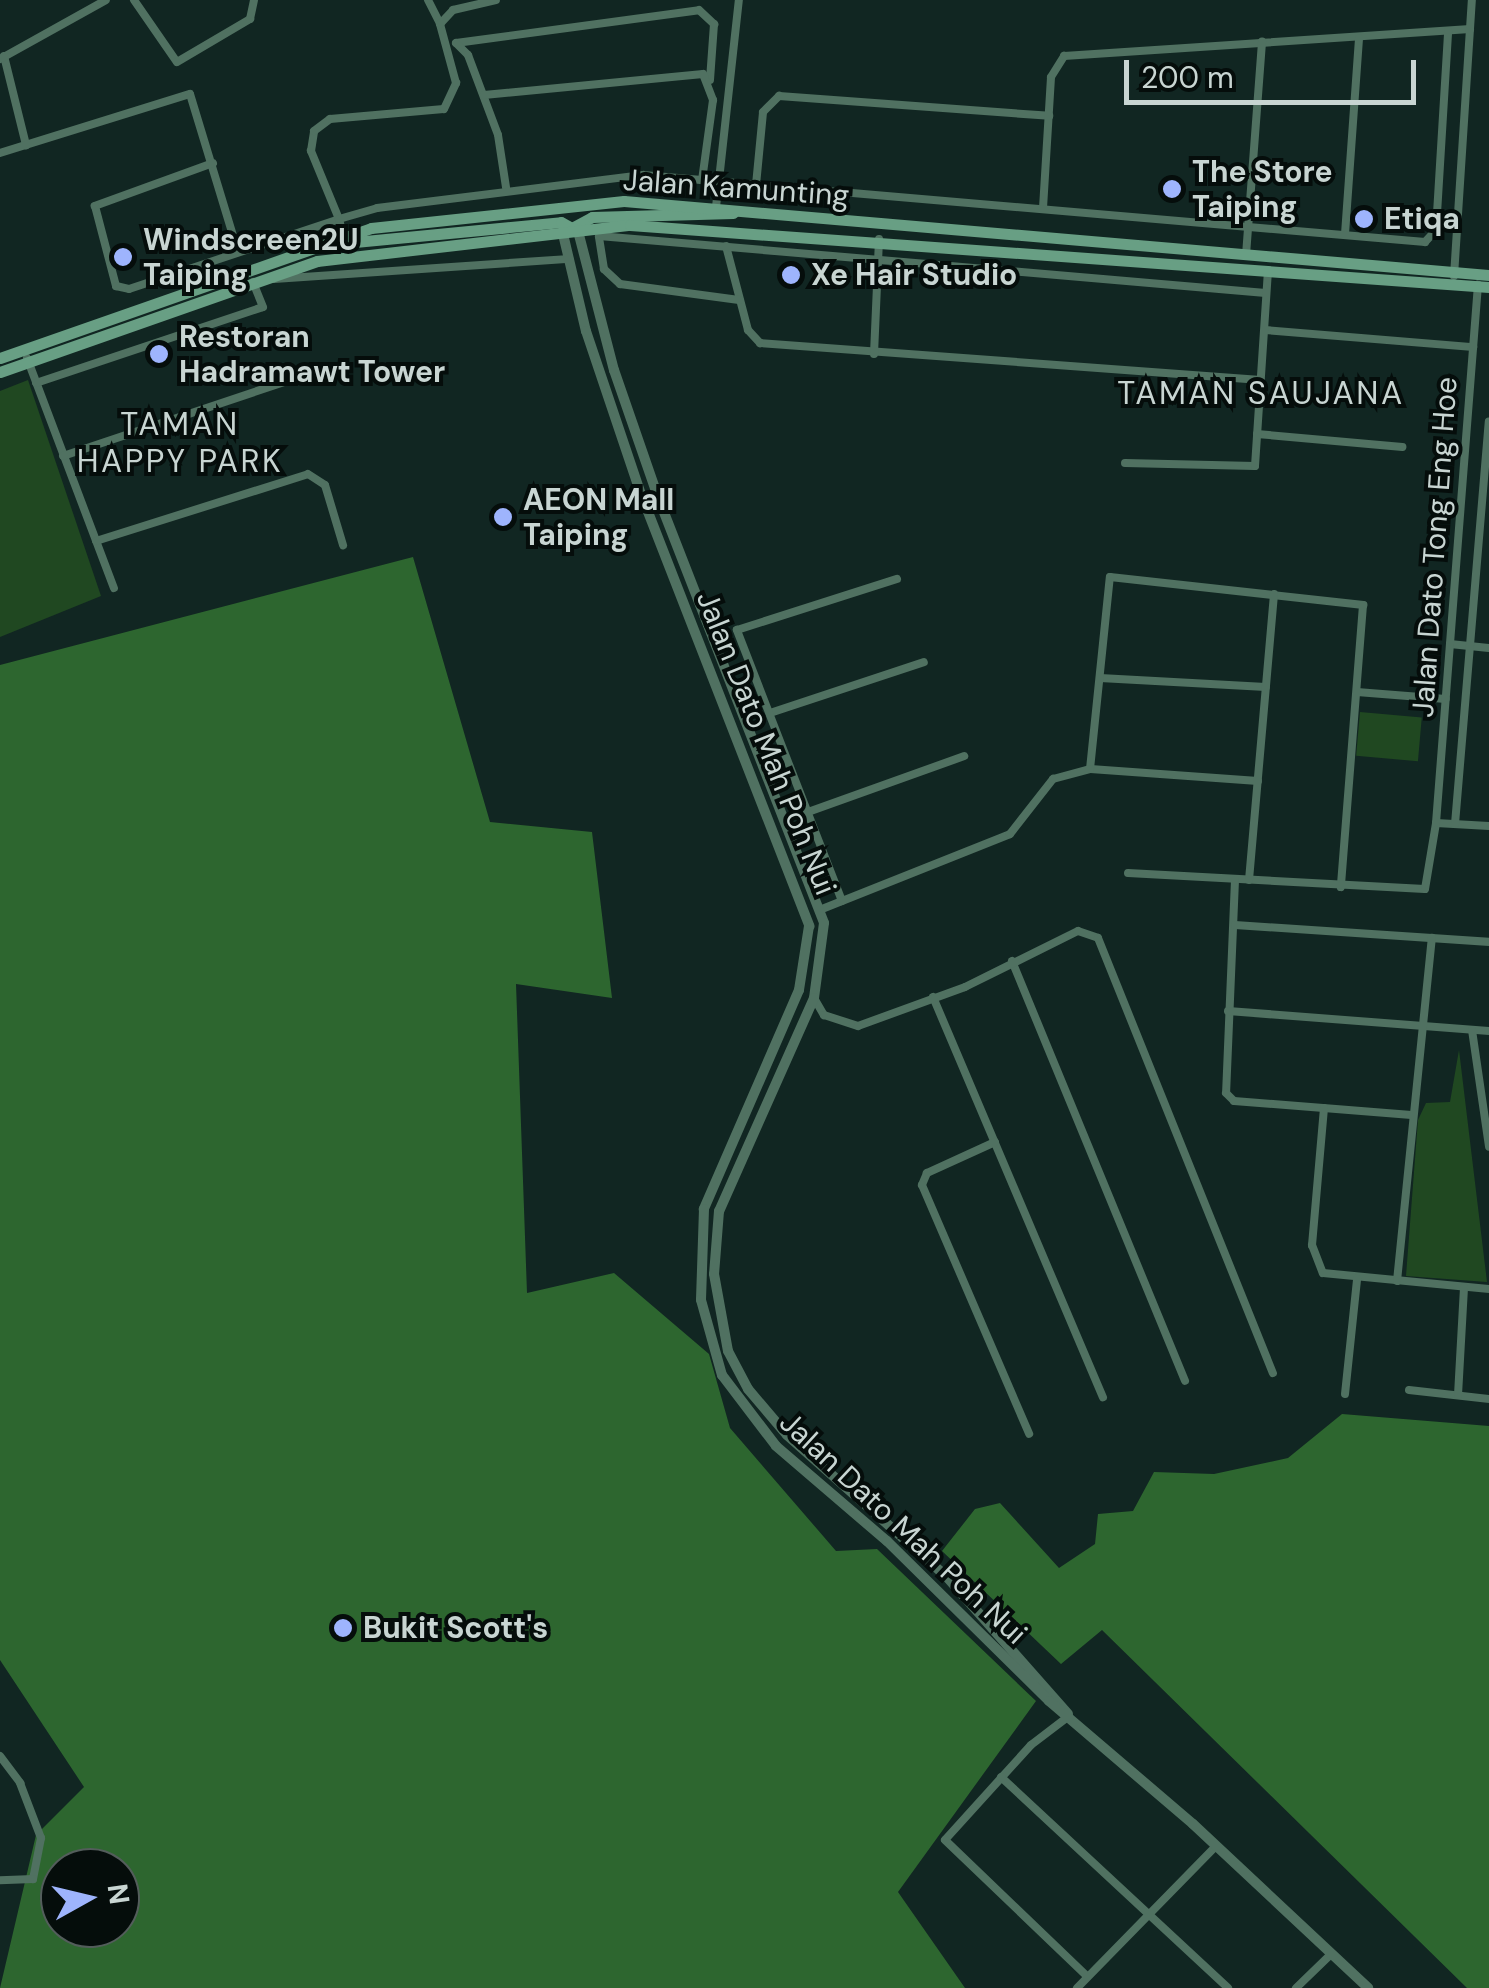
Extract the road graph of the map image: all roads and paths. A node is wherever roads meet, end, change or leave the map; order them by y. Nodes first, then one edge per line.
1 (106, 0) edge
2 (134, 0) edge
3 (254, 0) edge
4 (428, 0) edge
5 (496, 0) edge
6 (739, 0) edge
7 (1472, 0) edge
8 (440, 24) junction
9 (1470, 29) junction
10 (1448, 31) junction
11 (1358, 38) junction
12 (1262, 42) junction
13 (442, 43) junction
14 (456, 43) junction
15 (2, 58) edge
16 (711, 61) junction
17 (731, 68) junction
18 (710, 80) junction
19 (484, 95) junction
20 (1049, 116) junction
21 (26, 145) junction
22 (0, 153) edge
23 (213, 162) junction
24 (702, 180) junction
25 (718, 182) junction
26 (756, 185) junction
27 (506, 187) junction
28 (716, 207) junction
29 (1043, 208) junction
30 (740, 211) junction
31 (339, 219) junction
32 (1249, 225) junction
33 (570, 230) junction
34 (1345, 234) junction
35 (344, 236) junction
36 (879, 239) junction
37 (726, 246) junction
38 (315, 247) junction
39 (238, 252) junction
40 (1246, 255) junction
41 (878, 258) junction
42 (568, 259) junction
43 (1268, 270) junction
44 (257, 280) junction
45 (1454, 280) junction
46 (1484, 281) edge
47 (1266, 293) junction
48 (738, 300) junction
49 (1265, 330) junction
50 (1473, 346) junction
51 (874, 354) junction
52 (27, 356) junction
53 (0, 358) edge
54 (0, 372) edge
55 (290, 380) dead end
56 (1261, 380) junction
57 (36, 383) junction
58 (1489, 421) edge
59 (1257, 434) junction
60 (1402, 447) dead end
61 (63, 456) junction
62 (1125, 463) dead end
63 (1463, 477) junction
64 (1487, 478) edge
65 (96, 542) junction
66 (343, 545) dead end
67 (898, 580) dead end
68 (114, 588) dead end
69 (1274, 594) junction
70 (1450, 644) junction
71 (1470, 647) junction
72 (1489, 648) edge
73 (924, 662) dead end
74 (1100, 678) junction
75 (1266, 687) junction
76 (1357, 692) junction
77 (1446, 699) junction
78 (770, 713) junction
79 (964, 756) dead end
80 (1090, 768) junction
81 (1258, 781) junction
82 (808, 812) junction
83 (1436, 823) junction
84 (1455, 824) junction
85 (1489, 826) edge
86 (1128, 873) dead end
87 (1234, 880) junction
88 (1248, 880) junction
89 (1341, 886) junction
90 (842, 901) junction
91 (822, 909) junction
92 (824, 923) junction
93 (1235, 925) junction
94 (809, 926) junction
95 (1432, 938) junction
96 (1489, 942) edge
97 (1012, 962) junction
98 (933, 997) junction
99 (814, 998) junction
100 (1228, 1011) junction
101 (807, 1015) junction
102 (824, 1015) junction
103 (1427, 1026) junction
104 (1472, 1030) junction
105 (1489, 1031) edge
106 (1324, 1108) junction
107 (1410, 1114) junction
108 (994, 1142) junction
109 (1489, 1147) edge
110 (1356, 1279) junction
111 (1397, 1281) junction
112 (1464, 1287) junction
113 (1489, 1289) edge
114 (1273, 1373) dead end
115 (1185, 1381) dead end
116 (1409, 1390) dead end
117 (1345, 1394) dead end
118 (1458, 1396) junction
119 (1104, 1398) dead end
120 (1489, 1399) edge
121 (1030, 1434) dead end
122 (1069, 1716) junction
123 (0, 1756) edge
124 (1001, 1777) junction
125 (1216, 1846) junction
126 (0, 1880) edge
127 (1153, 1914) junction
128 (1330, 1954) junction
129 (1083, 1984) edge
130 (1228, 1988) edge
131 (1296, 1988) edge
132 (1368, 1988) edge

1 - 15 street
2 - 3 street
4 - 8 street
5 - 8 street
6 - 17 street
7 - 9 street
8 - 13 street
9 - 10 street
9 - 45 street
10 - 11 street
10 - 34 street
11 - 12 street
11 - 34 street
12 - 20 street
12 - 32 street
13 - 14 street
13 - 31 street
14 - 16 street
14 - 19 street
15 - 21 street
16 - 17 street
16 - 18 street
17 - 25 street
18 - 19 street
18 - 24 street
19 - 27 street
20 - 26 street
20 - 29 street
21 - 22 street
21 - 23 street
23 - 39 street
23 - 39 street
24 - 25 street
24 - 27 street
25 - 26 street
25 - 28 street
26 - 29 street
27 - 31 street
28 - 30 main road, Jalan Kamunting
28 - 35 main road, Jalan Kamunting
29 - 32 street
30 - 33 main road
30 - 40 main road, Jalan Kamunting
31 - 35 street
31 - 39 street
32 - 34 street
32 - 40 street
33 - 36 main road, Jalan Kamunting
33 - 38 main road
33 - 42 street, Jalan Dato Mah Poh Nui
33 - 44 main road, Jalan Kamunting
33 - 91 street, Jalan Dato Mah Poh Nui
35 - 38 main road, Jalan Kamunting
36 - 41 street
36 - 43 main road, Jalan Kamunting
37 - 41 street
37 - 48 street
37 - 48 street
38 - 52 main road, Jalan Kamunting
40 - 45 main road, Jalan Kamunting
41 - 47 street
41 - 51 street
42 - 44 street
42 - 94 street, Jalan Dato Mah Poh Nui
43 - 45 main road, Jalan Kamunting
43 - 47 street
44 - 52 main road, Jalan Kamunting
44 - 57 street
45 - 46 main road, Jalan Kamunting
46 - 50 street, Jalan Dato Tong Eng Hoe
47 - 49 street
48 - 51 street
49 - 50 street
49 - 56 street
50 - 63 street, Jalan Dato Tong Eng Hoe
51 - 56 street
52 - 53 main road, Jalan Kamunting
52 - 54 main road, Jalan Kamunting
52 - 57 street
55 - 61 street
56 - 59 street
57 - 61 street
58 - 64 street
59 - 60 street
59 - 62 street
61 - 65 street
63 - 64 street
63 - 70 street, Jalan Dato Tong Eng Hoe
64 - 71 street
65 - 66 street
65 - 68 street
67 - 78 street
69 - 74 street
69 - 75 street
69 - 76 street
70 - 71 street
70 - 77 street, Jalan Dato Tong Eng Hoe
71 - 72 street
71 - 84 street
73 - 78 street
74 - 75 street
74 - 80 street
75 - 81 street
76 - 77 street
76 - 89 street
77 - 83 street, Jalan Dato Tong Eng Hoe
78 - 82 street
79 - 82 street
80 - 81 street
80 - 90 street
81 - 88 street
82 - 90 street
83 - 84 street
83 - 89 street, Jalan Dato Tong Eng Hoe
84 - 85 street
86 - 87 street
87 - 88 street
87 - 93 street
88 - 89 street
90 - 91 street
91 - 92 street, Jalan Dato Mah Poh Nui
92 - 94 street
92 - 99 street, Jalan Dato Mah Poh Nui
93 - 95 street
93 - 100 street
94 - 122 street, Jalan Dato Mah Poh Nui
95 - 96 street
95 - 103 street
97 - 98 street
97 - 114 street
97 - 115 street
98 - 102 street
98 - 108 street
99 - 101 street, Jalan Dato Mah Poh Nui
99 - 102 street
100 - 103 street
100 - 106 street
101 - 102 street
101 - 122 street, Jalan Dato Mah Poh Nui
103 - 104 street
103 - 107 street
104 - 105 street
104 - 109 street
106 - 107 street
106 - 110 street
107 - 111 street
108 - 119 street
108 - 121 street
110 - 111 street
110 - 117 street
111 - 112 street
112 - 113 street
112 - 118 street
116 - 118 street
118 - 120 street
122 - 124 street
122 - 125 street, Jalan Dato Mah Poh Nui
123 - 126 street
124 - 127 street
124 - 129 street
125 - 127 street
125 - 128 street, Jalan Dato Mah Poh Nui
127 - 129 street
127 - 130 street
128 - 131 street
128 - 132 street, Jalan Dato Mah Poh Nui

